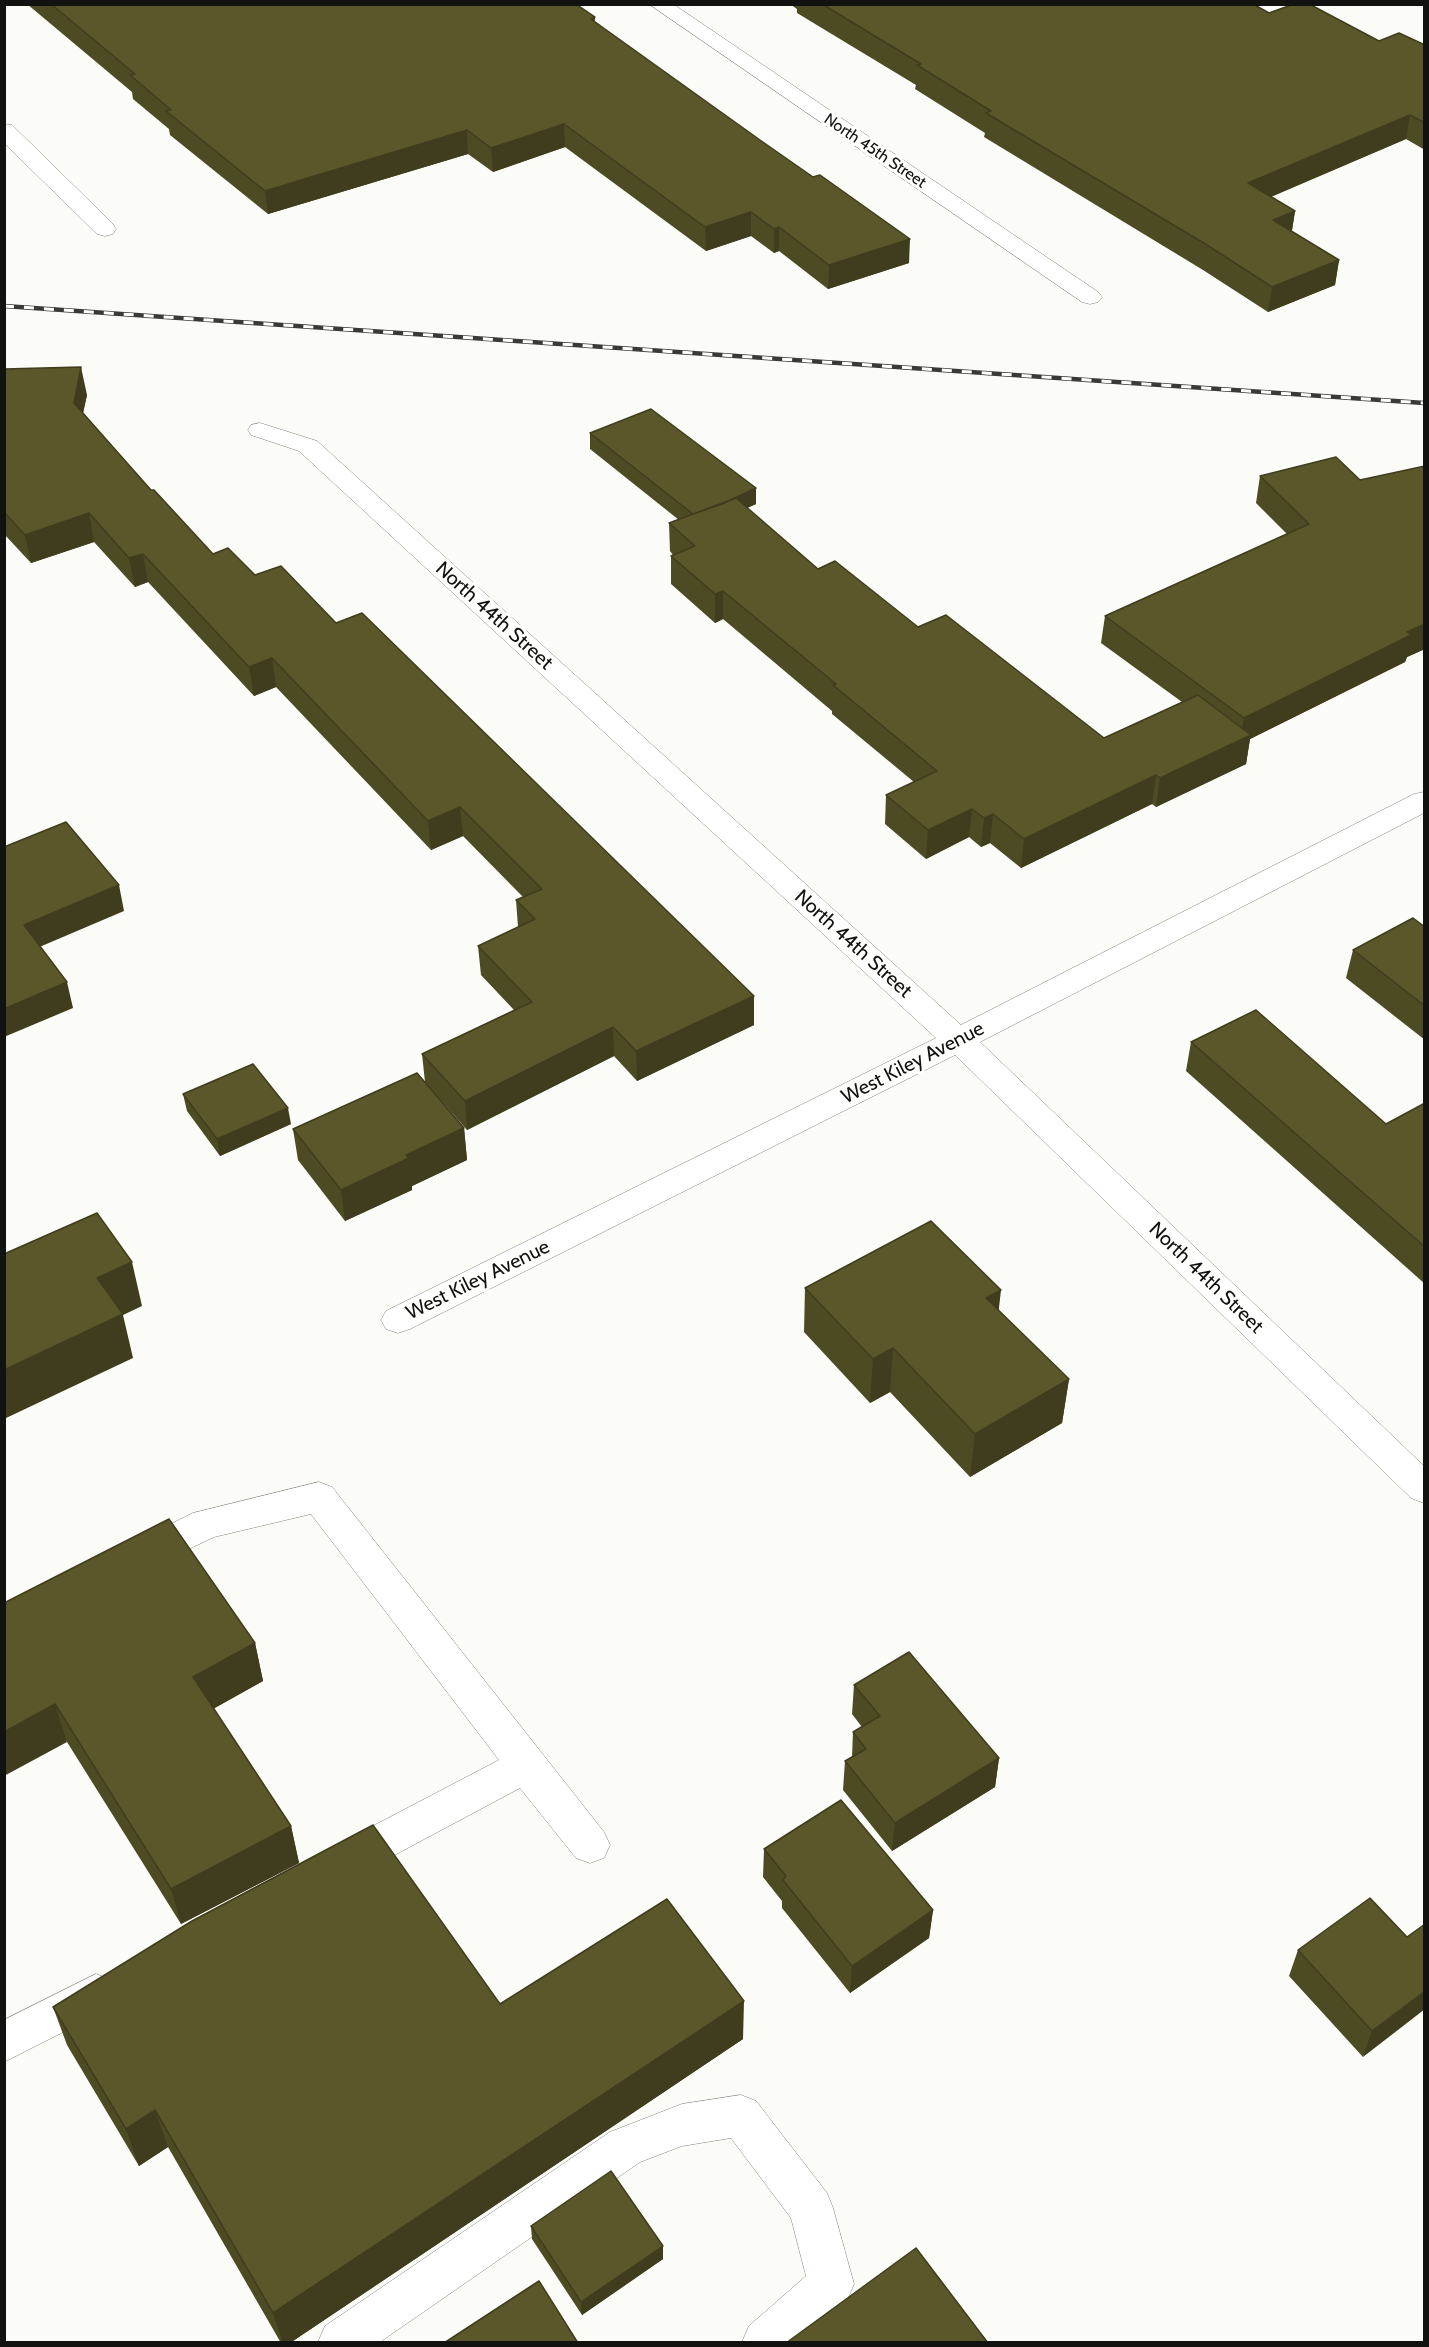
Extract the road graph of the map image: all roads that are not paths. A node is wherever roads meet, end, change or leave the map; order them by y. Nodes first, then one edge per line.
1 (659, 4) edge
2 (4, 130) edge
3 (105, 229) dead end
4 (1090, 297) dead end
5 (260, 430) dead end
6 (1425, 801) edge
7 (958, 1040) junction
8 (398, 1320) dead end
9 (1425, 1488) edge
10 (111, 1572) edge
11 (526, 1765) junction
12 (590, 1845) dead end
13 (317, 1876) edge
14 (130, 1976) edge
15 (4, 2042) edge
16 (341, 2343) edge
17 (765, 2343) edge

1 - 4 street, North 45th Street
2 - 3 street
5 - 7 street, North 44th Street
6 - 7 street, West Kiley Avenue
7 - 8 street, West Kiley Avenue
7 - 9 street, North 44th Street
10 - 11 street
11 - 12 street
11 - 13 street
14 - 15 street
16 - 17 street

